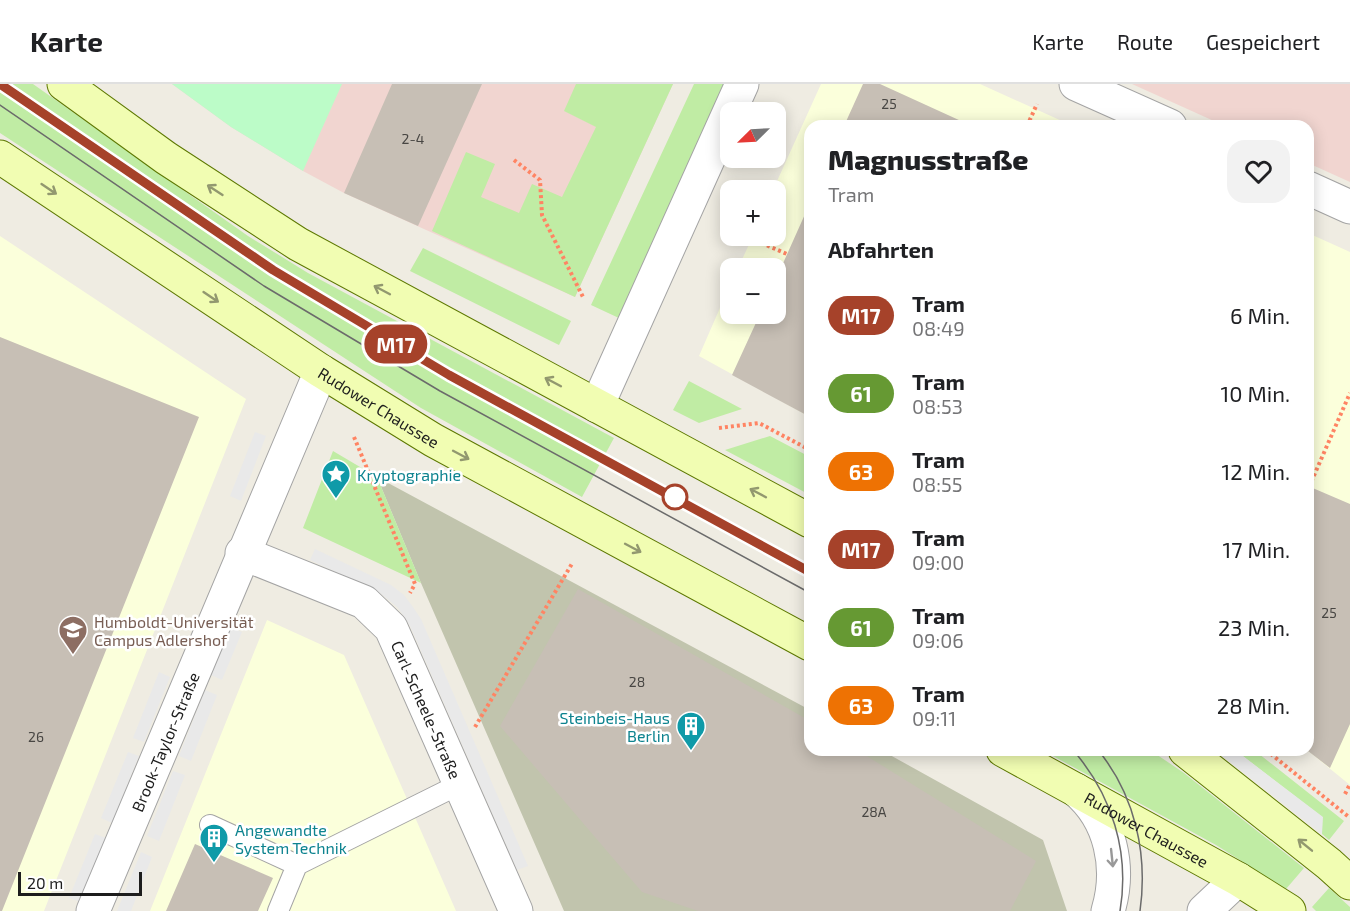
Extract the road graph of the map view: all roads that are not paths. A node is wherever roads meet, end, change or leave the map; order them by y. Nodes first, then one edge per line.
1 (64, 84) edge
2 (742, 84) edge
3 (1077, 84) edge
4 (1157, 120) edge
5 (0, 157) edge
6 (1314, 191) edge
7 (1350, 207) edge
8 (321, 371) junction
9 (597, 406) junction
10 (804, 518) edge
11 (242, 553) junction
12 (804, 641) edge
13 (1014, 756) edge
14 (1193, 756) edge
15 (456, 775) junction
16 (1076, 790) junction
17 (210, 825) dead end
18 (297, 865) junction
19 (1238, 879) junction
20 (1350, 883) edge
21 (93, 911) edge
22 (278, 911) edge
23 (516, 911) edge
24 (1108, 911) edge
25 (1204, 911) edge
26 (1289, 911) edge

9 -> 1 main road
2 - 9 street
3 - 4 street
5 -> 8 main road, Rudower Chaussee
6 - 7 street
8 - 11 street, Brook-Taylor-Straße
8 -> 12 main road, Rudower Chaussee
10 -> 9 main road
11 - 15 street, Carl-Scheele-Straße
11 - 21 street, Brook-Taylor-Straße
13 - 16 main road, Rudower Chaussee
20 -> 14 main road
15 - 18 lane
15 - 23 street, Carl-Scheele-Straße
16 - 19 main road, Rudower Chaussee
16 -> 24 street
17 - 18 lane
18 - 22 lane
19 - 25 street
19 - 26 main road, Rudower Chaussee

